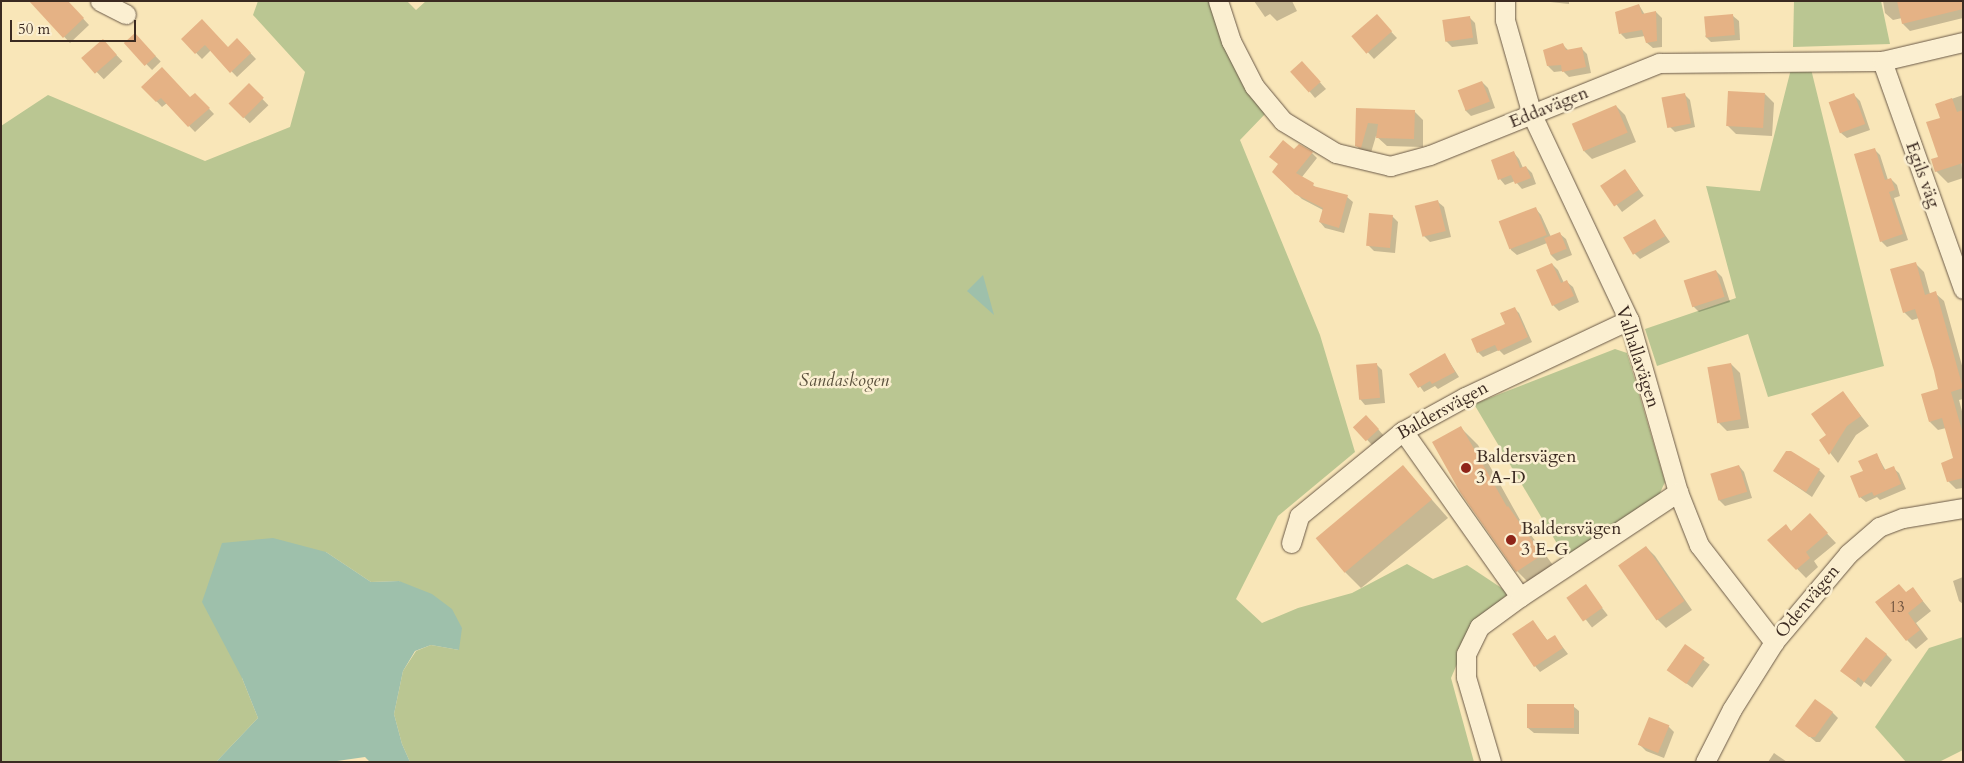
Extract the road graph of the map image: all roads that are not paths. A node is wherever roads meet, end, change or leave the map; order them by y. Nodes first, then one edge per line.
1 (100, 1) edge
2 (1218, 1) edge
3 (1506, 1) edge
4 (126, 14) dead end
5 (1963, 42) edge
6 (1882, 61) junction
7 (1532, 115) junction
8 (1962, 287) edge
9 (1629, 320) junction
10 (1403, 431) junction
11 (1678, 492) junction
12 (1963, 508) edge
13 (1291, 543) dead end
14 (1520, 597) junction
15 (1774, 642) junction
16 (1491, 762) edge
17 (1705, 762) edge

1 - 4 street
2 - 7 street, Eddavägen
3 - 7 street, Valhallavägen
5 - 6 street, Eddavägen
6 - 7 street, Eddavägen
6 - 8 street, Egils väg
7 - 9 street, Valhallavägen
9 - 10 street, Baldersvägen
9 - 11 street, Valhallavägen
10 - 13 street, Baldersvägen
10 - 14 street
11 - 14 street
11 - 15 street, Valhallavägen
12 - 15 street, Odenvägen
14 - 16 street
15 - 17 street, Odenvägen

